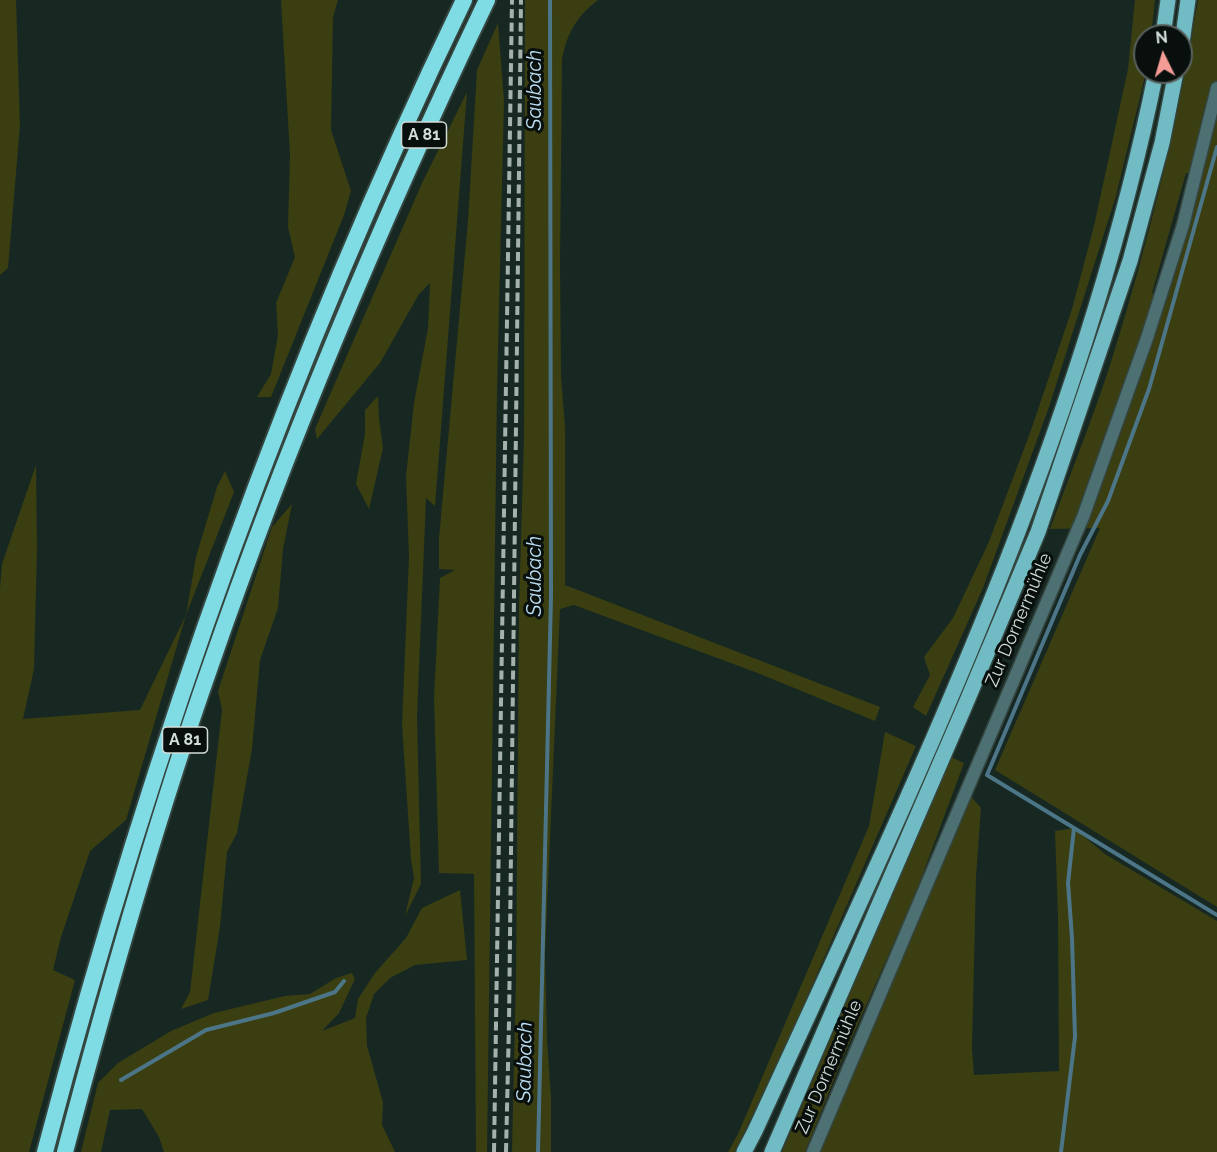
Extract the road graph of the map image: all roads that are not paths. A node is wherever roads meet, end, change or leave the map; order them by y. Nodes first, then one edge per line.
1 (464, 0) edge
2 (488, 0) edge
3 (1168, 0) edge
4 (1188, 0) edge
5 (1165, 24) edge
6 (1185, 24) edge
7 (1154, 84) edge
8 (1174, 84) edge
9 (1217, 88) edge
10 (45, 1152) edge
11 (65, 1152) edge
12 (744, 1152) edge
13 (772, 1152) edge
14 (813, 1152) edge

1 - 10 highway, A 81
2 - 11 highway, A 81
3 - 5 main road
4 - 6 main road
7 - 12 main road
8 - 13 main road
9 - 14 street, Zur Dornermühle

